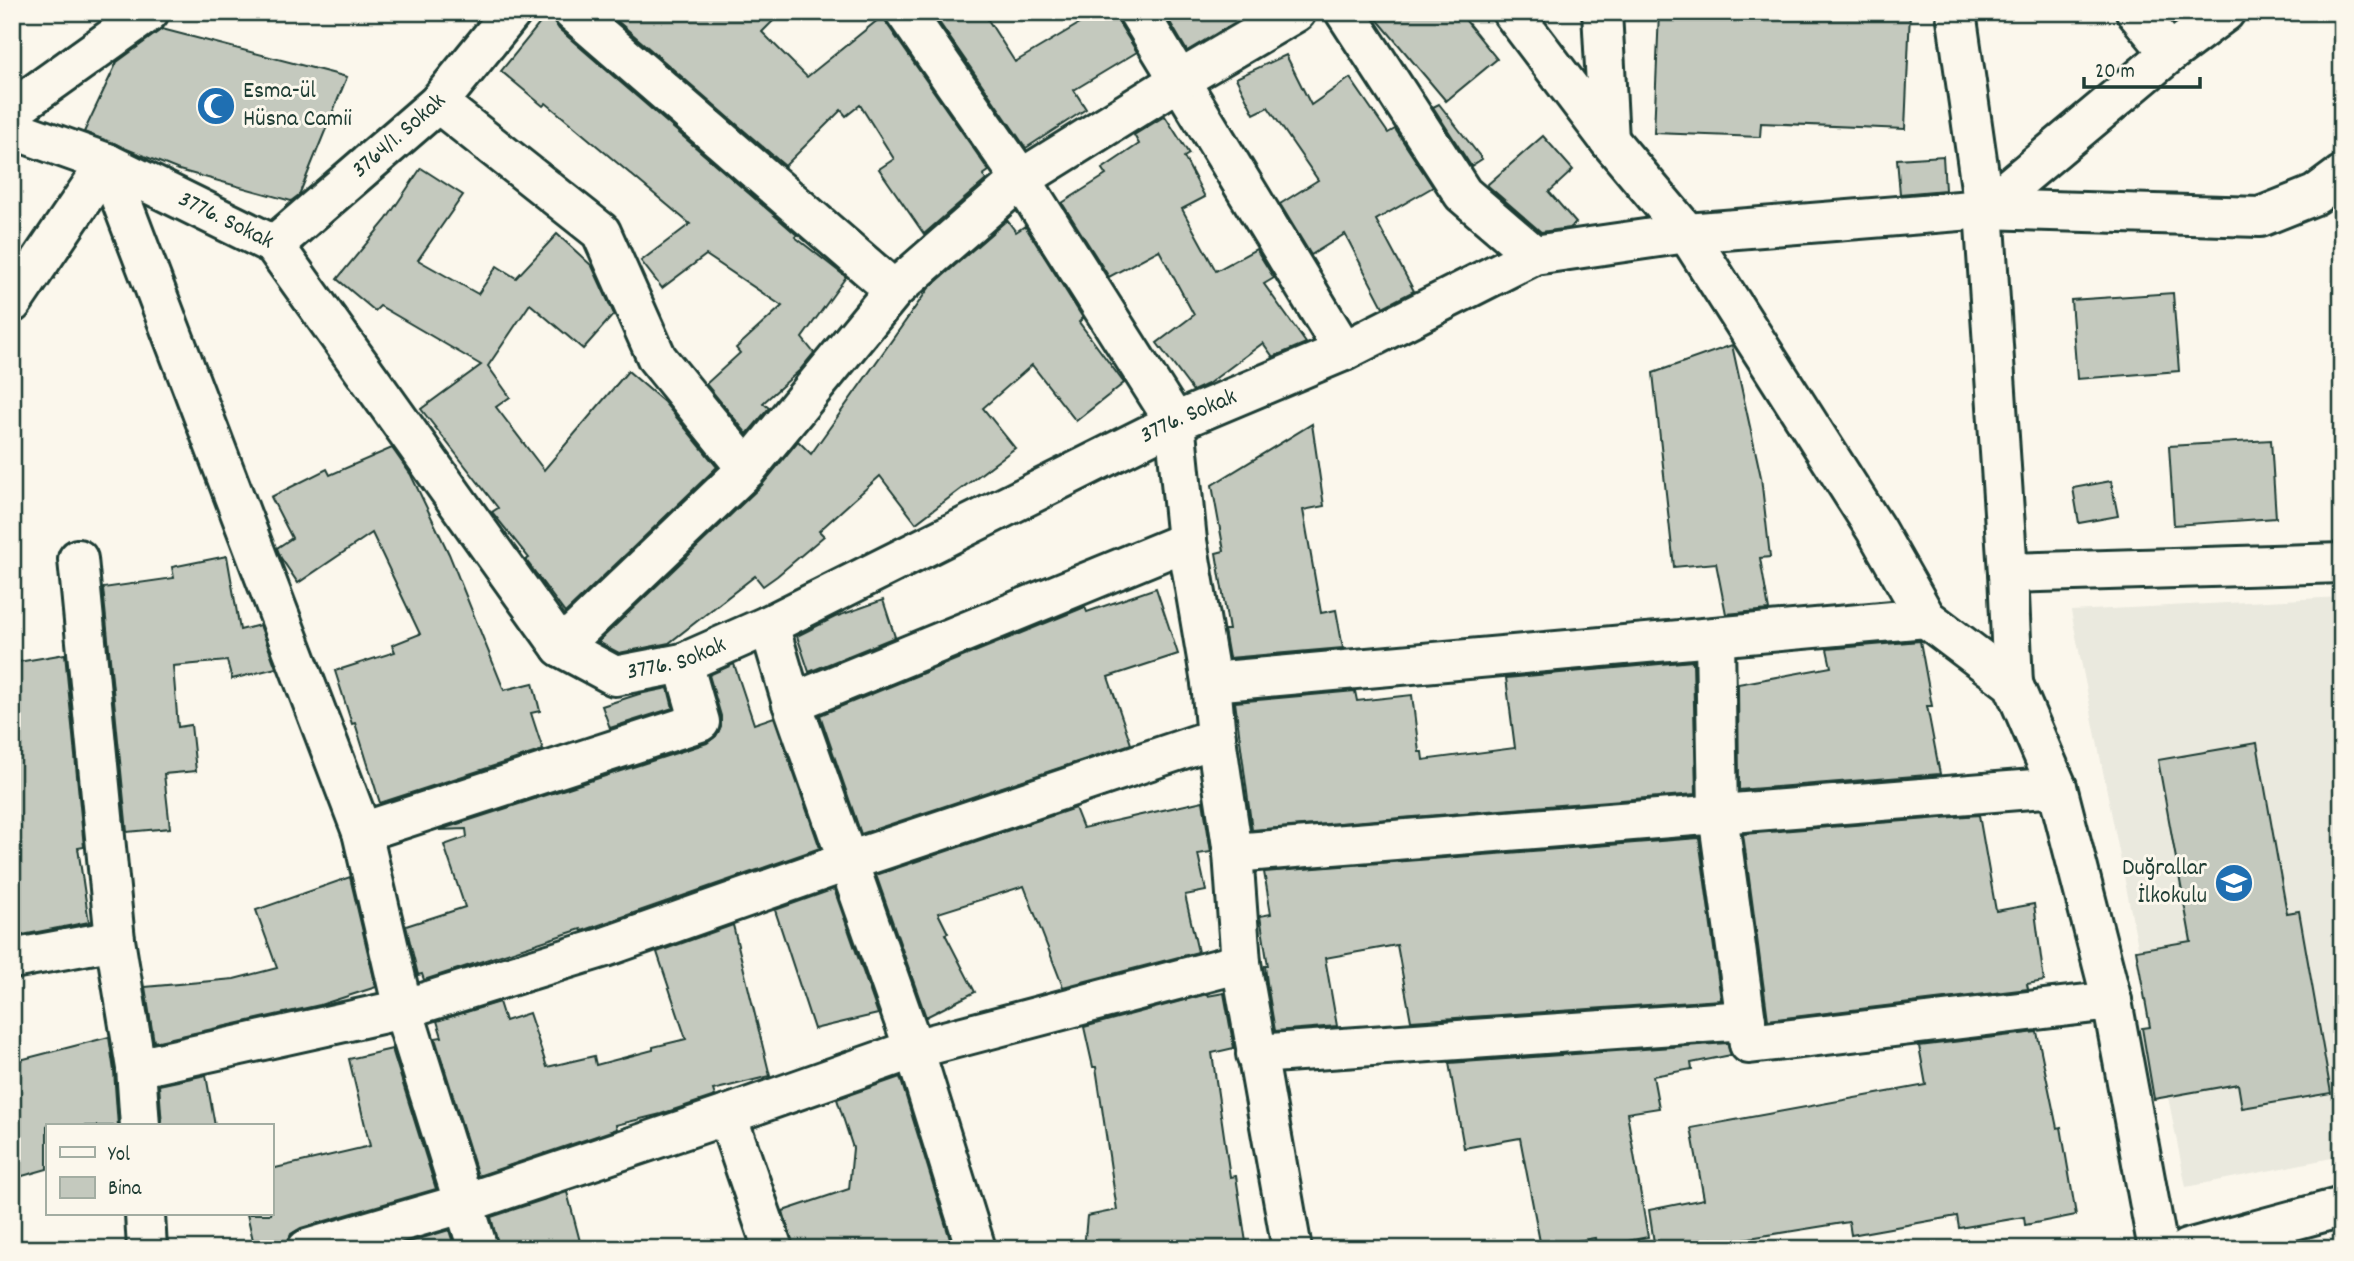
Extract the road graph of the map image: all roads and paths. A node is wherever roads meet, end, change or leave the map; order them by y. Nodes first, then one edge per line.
1 (149, 12) edge
2 (512, 12) edge
3 (573, 12) edge
4 (905, 12) edge
5 (1138, 12) edge
6 (1296, 12) edge
7 (1345, 12) edge
8 (1512, 12) edge
9 (1602, 12) edge
10 (1956, 12) edge
11 (2136, 12) edge
12 (2225, 12) edge
13 (2170, 52) junction
14 (1180, 80) junction
15 (438, 103) junction
16 (12, 110) edge
17 (12, 129) edge
18 (1609, 140) junction
19 (107, 163) junction
20 (2342, 175) edge
21 (1021, 179) junction
22 (1984, 209) junction
23 (1687, 233) junction
24 (274, 245) junction
25 (1534, 255) junction
26 (894, 290) junction
27 (12, 303) edge
28 (1345, 351) junction
29 (1175, 422) junction
30 (747, 469) junction
31 (1187, 541) junction
32 (78, 559) dead end
33 (2342, 562) edge
34 (2008, 573) junction
35 (1926, 618) junction
36 (769, 625) junction
37 (1715, 639) junction
38 (561, 647) junction
39 (683, 663) junction
40 (1210, 682) junction
41 (2013, 684) junction
42 (792, 703) junction
43 (1216, 738) junction
44 (2057, 787) junction
45 (1718, 814) junction
46 (362, 832) junction
47 (1233, 853) junction
48 (846, 862) junction
49 (115, 940) junction
50 (12, 959) edge
51 (1241, 963) junction
52 (2112, 1001) junction
53 (403, 1009) junction
54 (1746, 1020) junction
55 (914, 1049) junction
56 (1256, 1054) junction
57 (136, 1068) junction
58 (727, 1115) junction
59 (140, 1124) edge
60 (466, 1203) junction
61 (2342, 1207) edge
62 (145, 1216) edge
63 (147, 1249) edge
64 (307, 1249) edge
65 (478, 1249) edge
66 (772, 1249) edge
67 (976, 1249) edge
68 (1292, 1249) edge
69 (2158, 1249) edge
70 (2187, 1249) edge

1 - 16 street
2 - 15 street, 3764/1. Sokak
3 - 26 street
4 - 21 street
5 - 14 street
6 - 14 street
7 - 25 street
8 - 18 street
9 - 18 street
10 - 22 street
11 - 13 street
12 - 13 street
13 - 22 street
14 - 21 street
14 - 28 street
15 - 24 street, 3764/1. Sokak
15 - 30 street
17 - 19 street, 3776. Sokak
18 - 23 street
19 - 24 street, 3776. Sokak
19 - 27 street
19 - 46 street
20 - 22 street, 3776. Sokak
21 - 26 street
21 - 29 street
22 - 23 street, 3776. Sokak
22 - 34 street
23 - 25 street, 3776. Sokak
23 - 35 street
24 - 38 street, 3776. Sokak
25 - 28 street, 3776. Sokak
26 - 30 street
28 - 29 street, 3776. Sokak
29 - 31 street
29 - 36 street, 3776. Sokak
30 - 38 street
31 - 40 street
31 - 42 street
32 - 49 street
33 - 34 street
34 - 41 street
35 - 37 street
35 - 41 street
36 - 39 street, 3776. Sokak
36 - 42 street
37 - 40 street
37 - 45 street
38 - 39 street, 3776. Sokak
39 - 46 street
40 - 43 street
41 - 44 street
42 - 48 street
43 - 47 street
43 - 48 street
44 - 45 street
44 - 52 street
45 - 47 street
45 - 54 street
46 - 53 street
47 - 51 street
48 - 53 street
48 - 55 street
49 - 50 street
49 - 57 street
51 - 55 street
51 - 56 street
52 - 54 street
52 - 69 street
53 - 57 street
53 - 60 street
54 - 56 street
55 - 58 street
55 - 67 street
56 - 68 street
57 - 59 street
58 - 60 street
58 - 66 street
60 - 64 street
60 - 65 street
61 - 70 street
62 - 63 street

